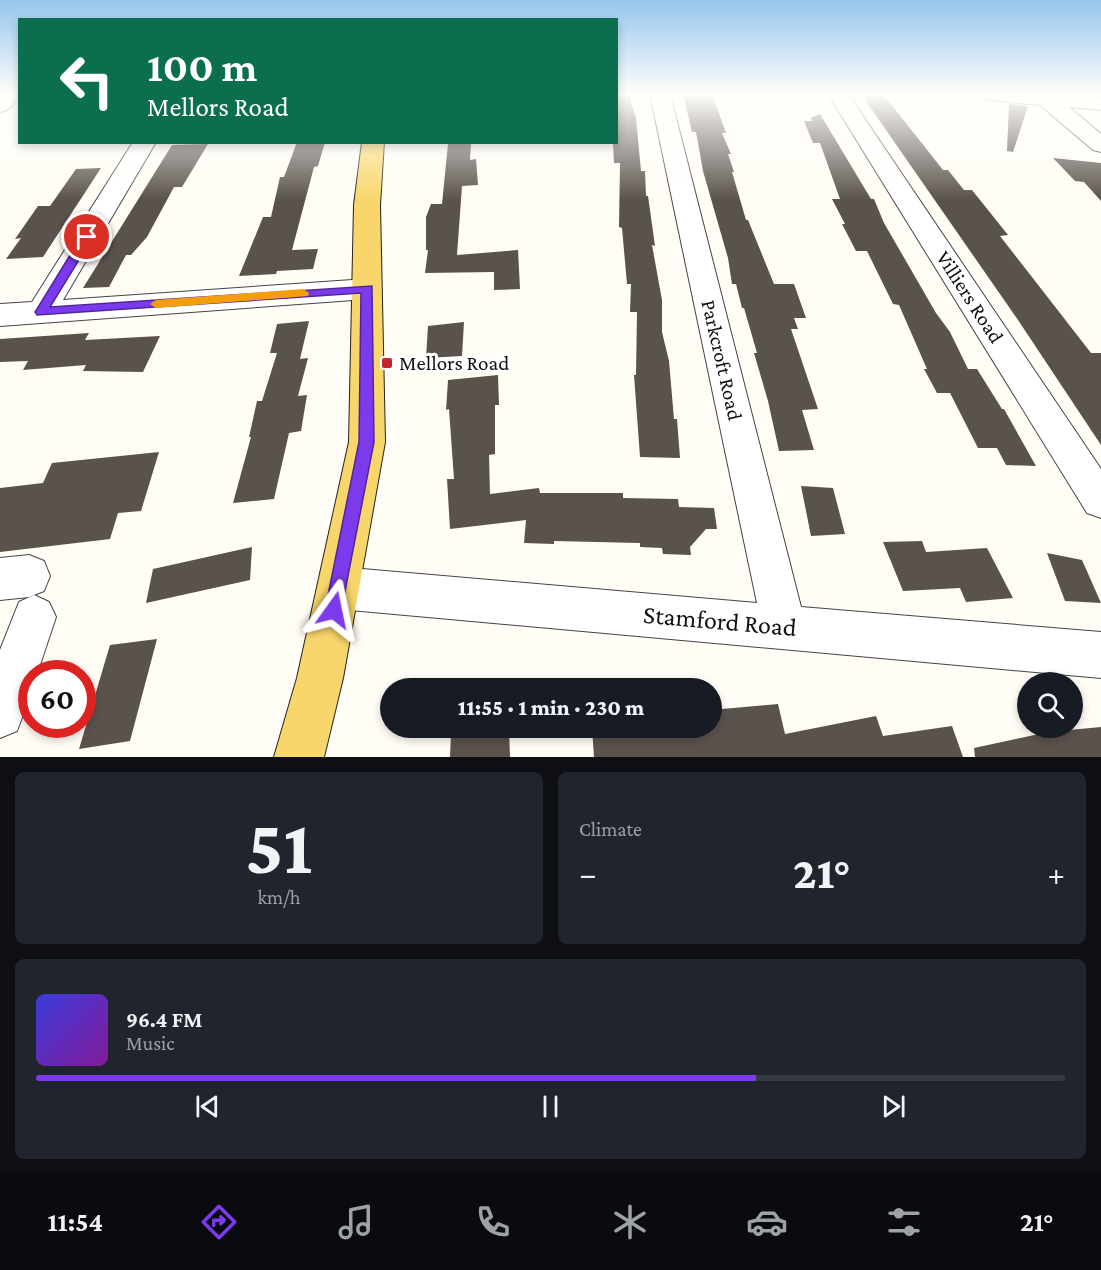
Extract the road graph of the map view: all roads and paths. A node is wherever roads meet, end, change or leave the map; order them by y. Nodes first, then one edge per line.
1 (668, 129) edge
2 (861, 129) edge
3 (1082, 129) edge
4 (144, 144) edge
5 (373, 144) edge
6 (1101, 145) edge
7 (367, 289) junction
8 (41, 312) junction
9 (0, 315) edge
10 (1101, 501) edge
11 (339, 588) junction
12 (21, 591) edge
13 (784, 627) junction
14 (1101, 655) edge
15 (0, 714) edge
16 (299, 757) edge

1 - 13 street, Parkcroft Road
2 - 10 street, Villiers Road
3 - 6 street
4 - 8 street
5 - 7 main road
7 - 8 street
7 - 11 main road
8 - 9 street
11 - 13 street, Stamford Road
11 - 16 main road
12 - 15 street
13 - 14 street, Stamford Road

